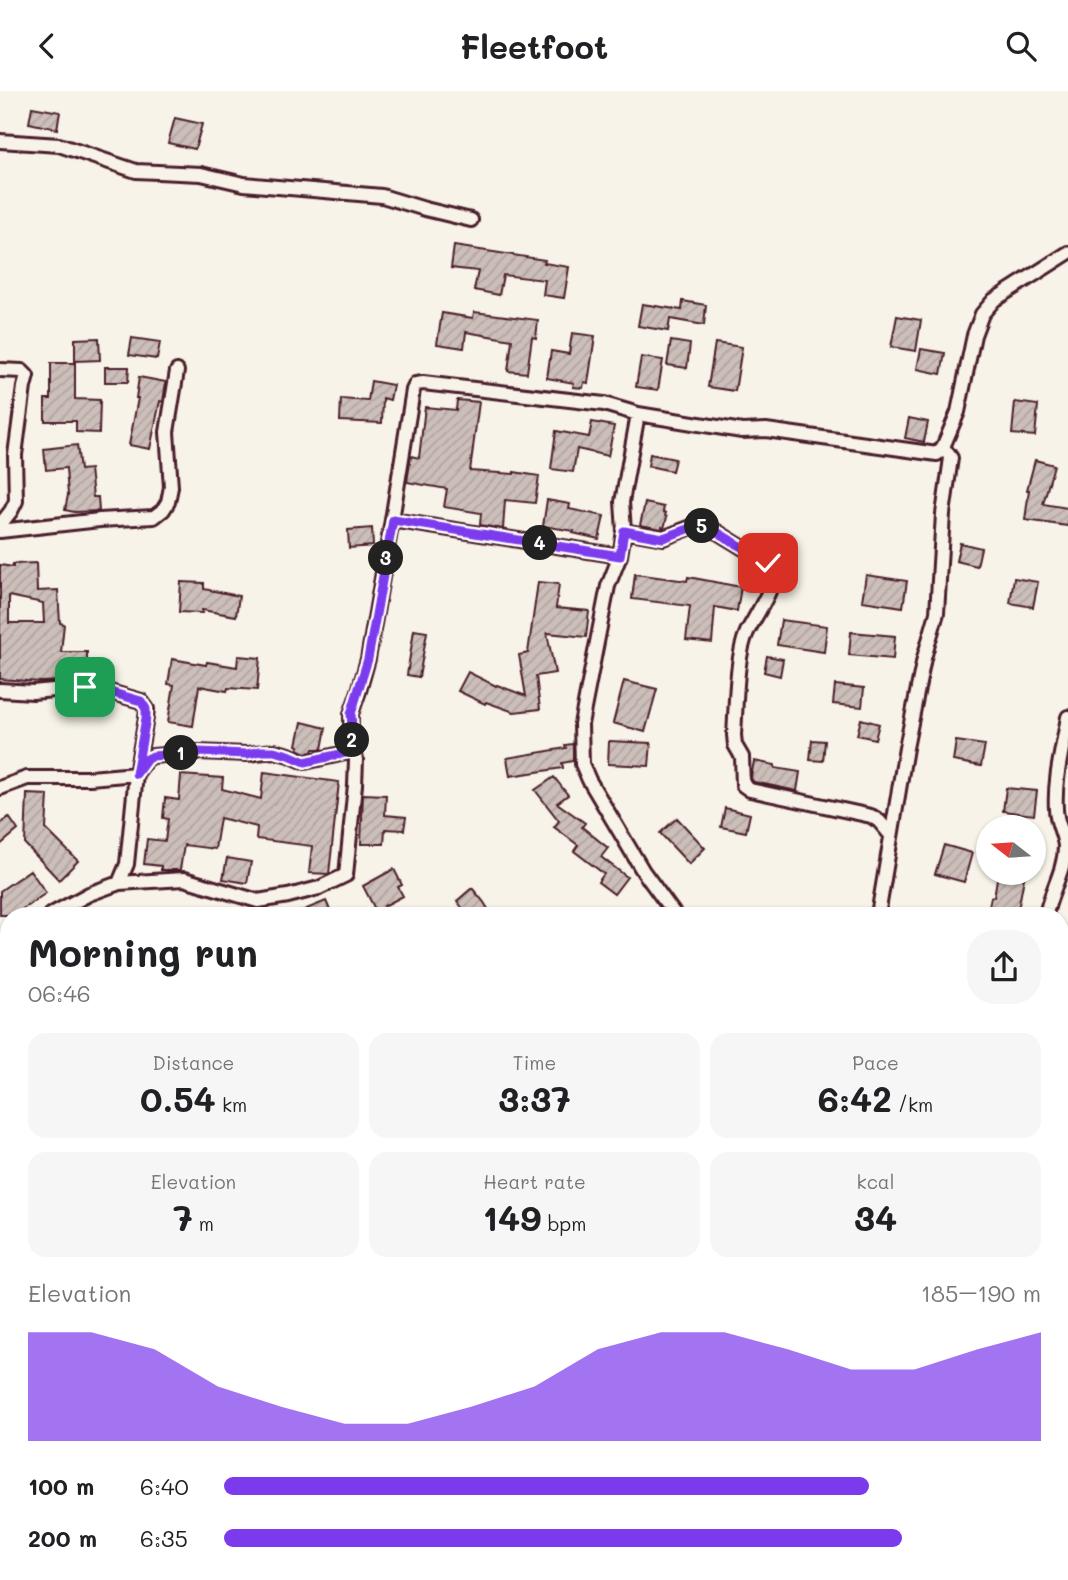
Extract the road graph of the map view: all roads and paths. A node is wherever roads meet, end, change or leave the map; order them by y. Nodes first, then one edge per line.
1 (0, 141) edge
2 (471, 221) dead end
3 (1068, 253) edge
4 (0, 370) edge
5 (177, 371) dead end
6 (638, 414) junction
7 (943, 447) junction
8 (393, 520) junction
9 (0, 525) edge
10 (0, 531) edge
11 (624, 531) junction
12 (620, 556) junction
13 (0, 690) edge
14 (1068, 717) edge
15 (354, 751) junction
16 (136, 774) junction
17 (0, 788) edge
18 (890, 834) junction
19 (1066, 847) edge
20 (1065, 864) edge
21 (119, 883) junction
22 (258, 901) junction
23 (65, 907) edge
24 (261, 907) edge
25 (669, 907) edge
26 (879, 907) edge
27 (1048, 907) edge

1 - 2 street
3 - 7 street
4 - 9 street
5 - 10 street
6 - 7 street
6 - 8 street
6 - 11 street
7 - 18 street
8 - 12 street
8 - 15 street
11 - 12 street
11 - 18 street
12 - 25 street
13 - 16 street
14 - 19 street
15 - 16 street
15 - 22 street
16 - 17 street
16 - 21 street
18 - 26 street
19 - 20 street
20 - 27 street
21 - 22 street
21 - 23 street
22 - 24 street

